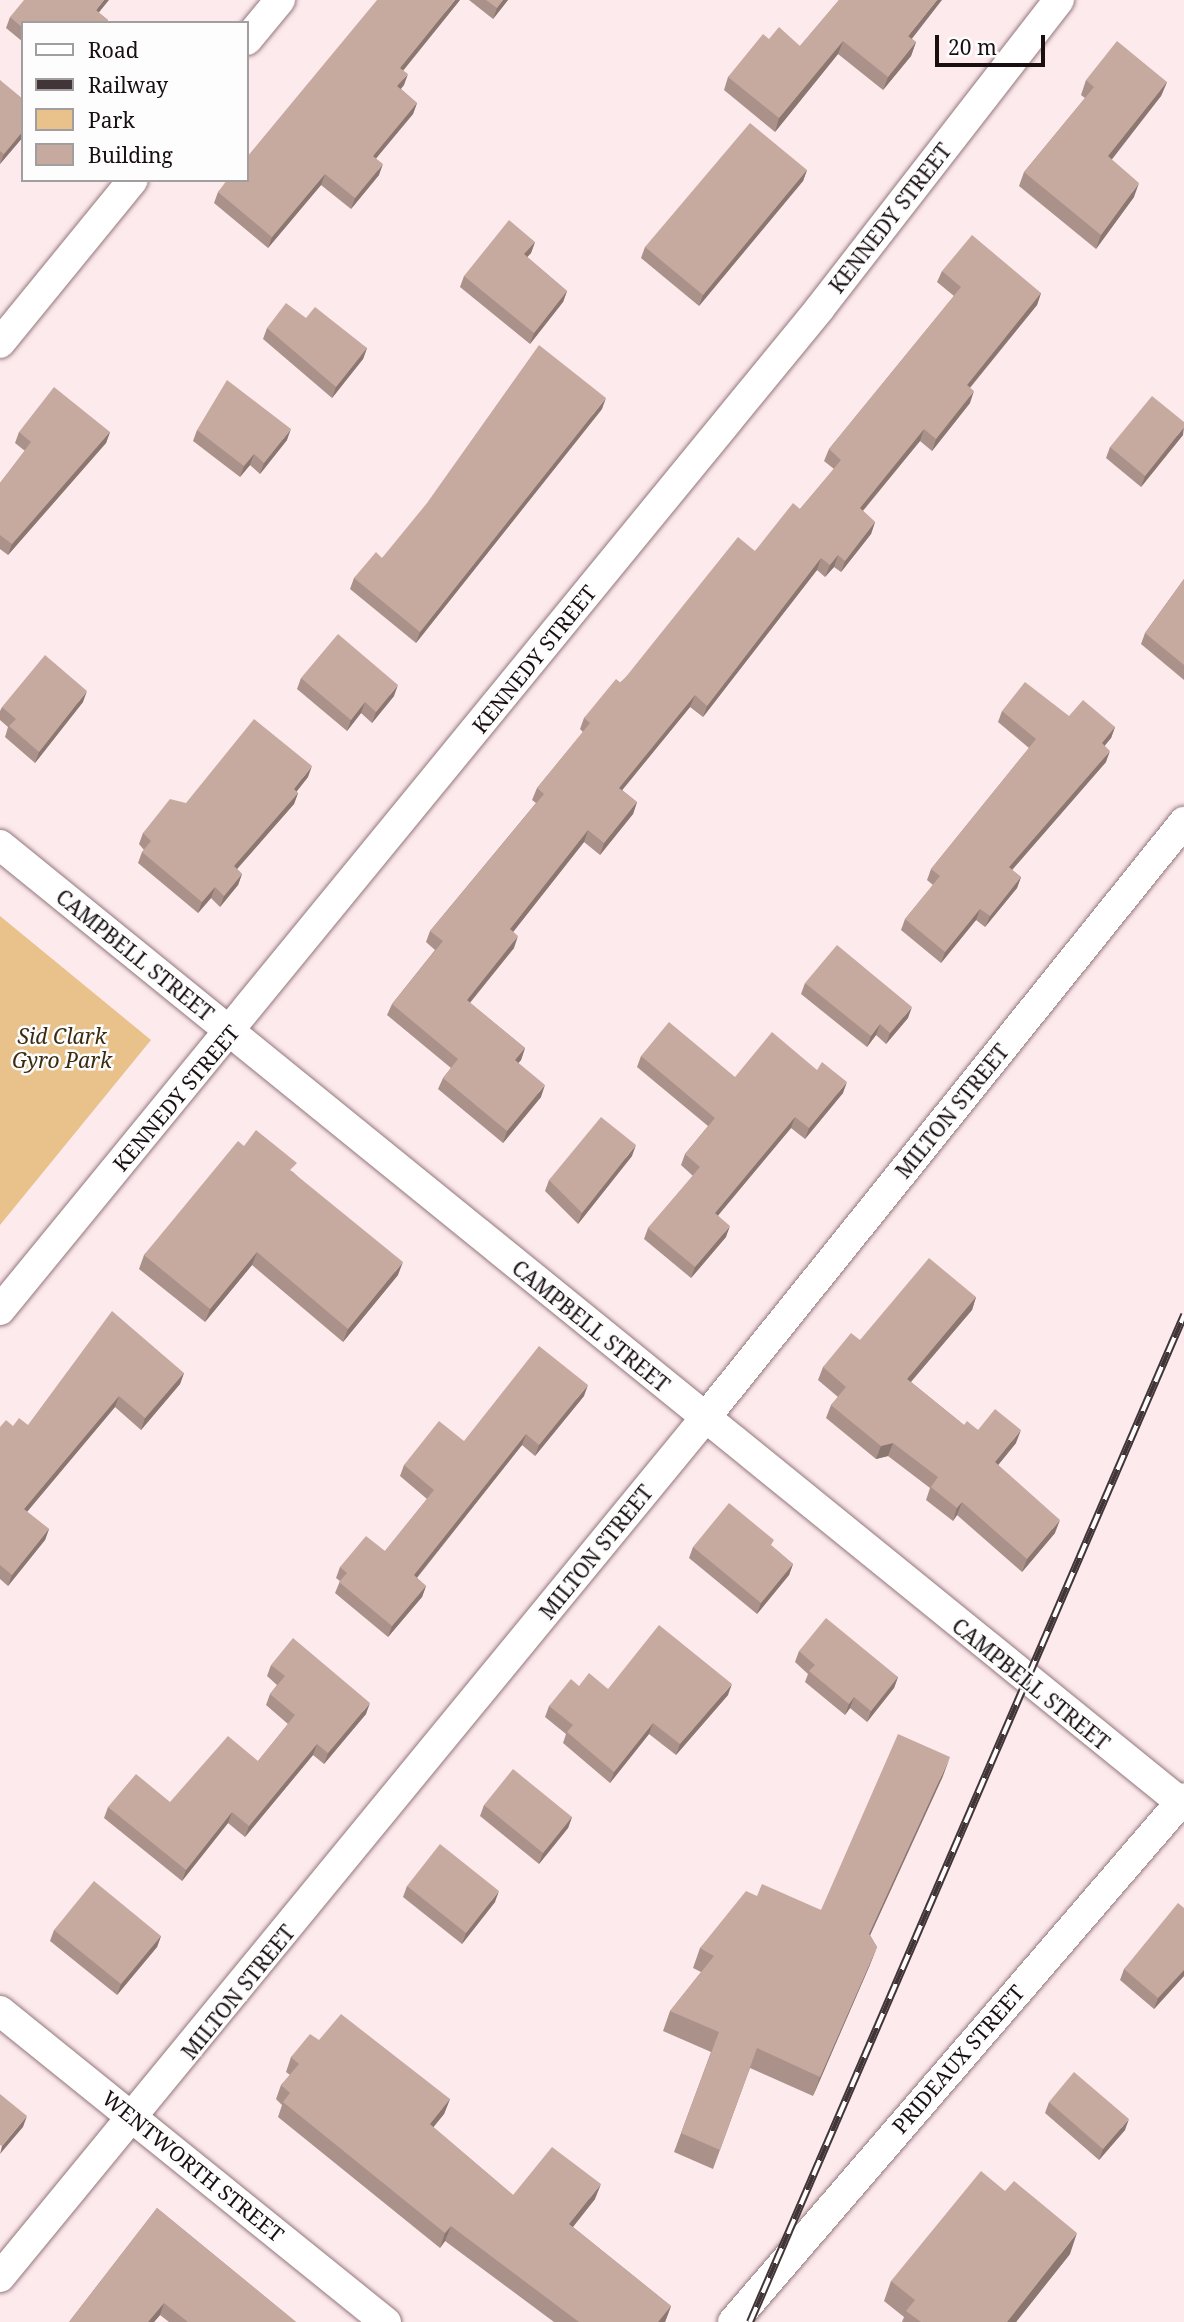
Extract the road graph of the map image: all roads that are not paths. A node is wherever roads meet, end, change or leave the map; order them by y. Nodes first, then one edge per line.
1 (280, 0) edge
2 (1059, 0) edge
3 (248, 39) edge
4 (130, 182) edge
5 (0, 343) edge
6 (1184, 822) edge
7 (0, 845) edge
8 (230, 1032) junction
9 (0, 1310) edge
10 (705, 1418) junction
11 (1183, 1802) edge
12 (0, 2011) edge
13 (135, 2118) junction
14 (0, 2277) edge
15 (386, 2322) edge
16 (733, 2322) edge

1 - 3 street
2 - 8 street, KENNEDY STREET
4 - 5 street
6 - 10 street, MILTON STREET
7 - 8 street, CAMPBELL STREET
8 - 9 street, KENNEDY STREET
8 - 10 street, CAMPBELL STREET
10 - 11 street, CAMPBELL STREET
10 - 13 street, MILTON STREET
11 - 16 street, PRIDEAUX STREET
12 - 13 street, WENTWORTH STREET
13 - 14 street, MILTON STREET
13 - 15 street, WENTWORTH STREET

